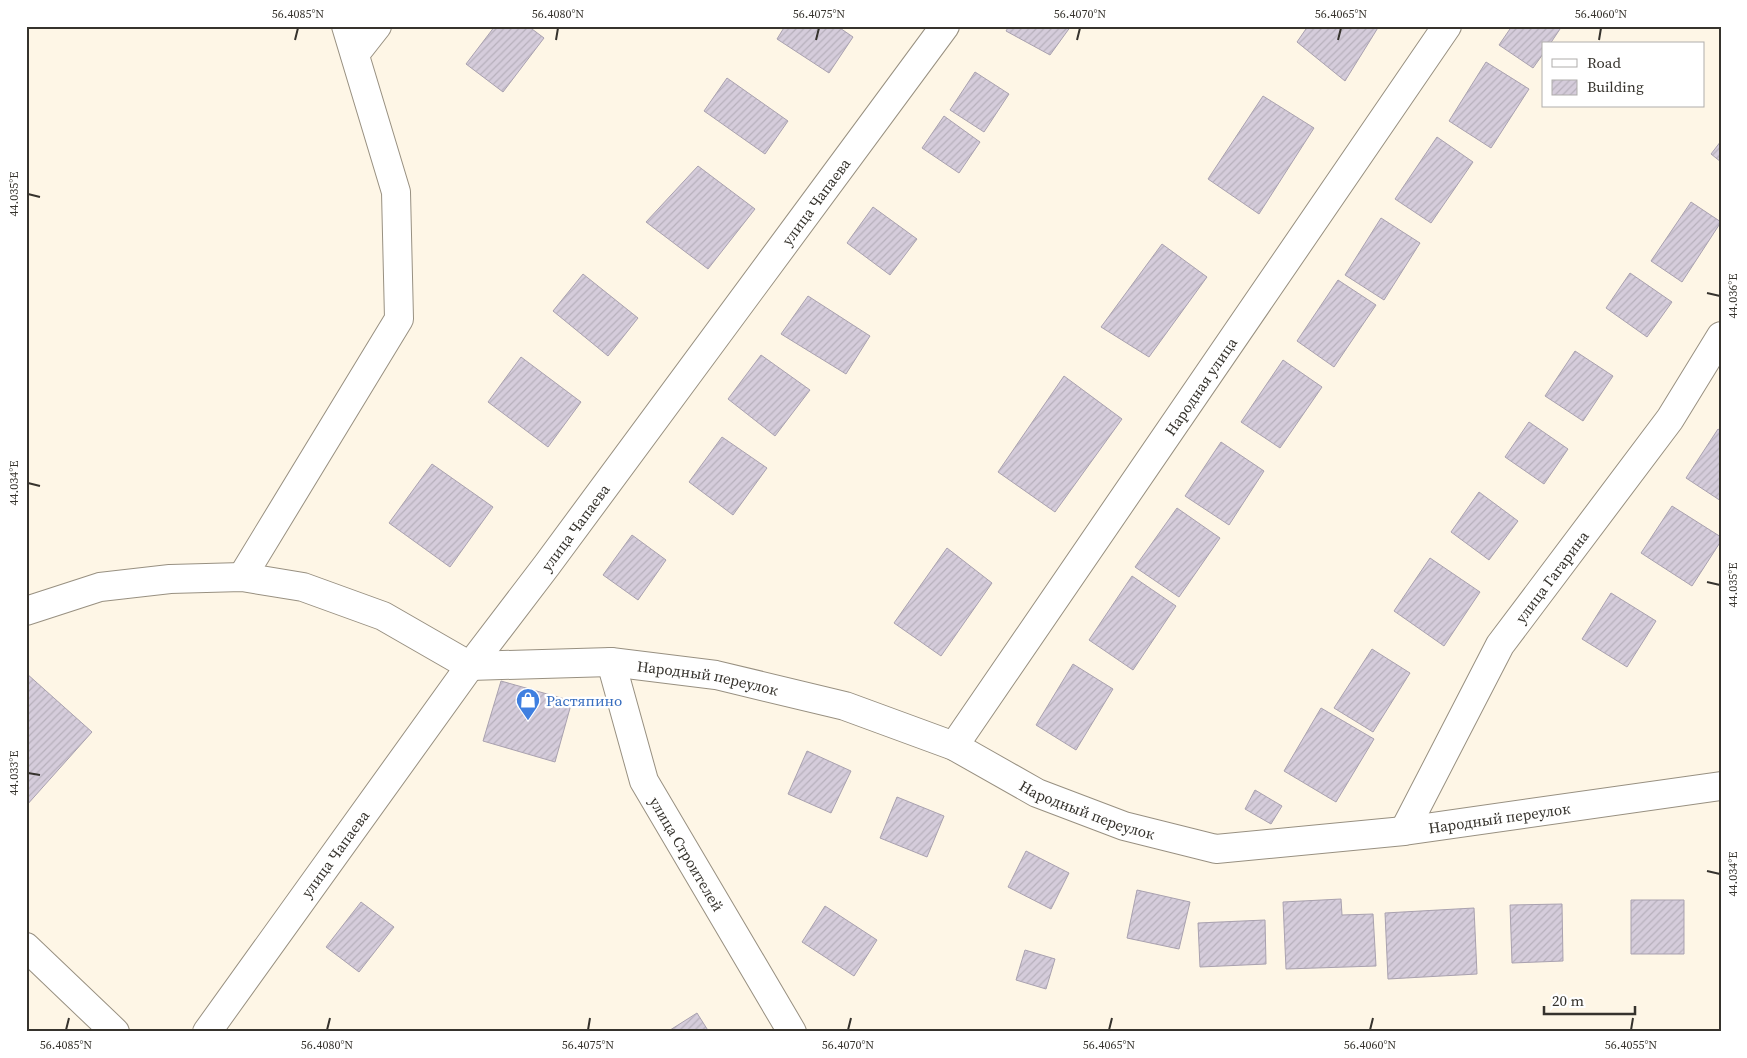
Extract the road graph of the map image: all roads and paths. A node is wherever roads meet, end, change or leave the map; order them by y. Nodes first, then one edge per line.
1 (346, 26) edge
2 (377, 26) edge
3 (945, 26) edge
4 (1447, 26) edge
5 (355, 54) junction
6 (1721, 336) edge
7 (242, 577) junction
8 (26, 611) edge
9 (611, 662) junction
10 (470, 666) junction
11 (954, 746) junction
12 (1721, 786) edge
13 (1404, 831) junction
14 (26, 947) edge
15 (115, 1032) edge
16 (207, 1032) edge
17 (792, 1032) edge

1 - 5 street
2 - 5 street
3 - 10 street, улица Чапаева
4 - 11 street, Народная улица
5 - 7 street
6 - 13 street, улица Гагарина
7 - 8 street
7 - 10 street
9 - 10 street, Народный переулок
9 - 11 street, Народный переулок
9 - 17 street, улица Строителей
10 - 16 street, улица Чапаева
11 - 13 street, Народный переулок
12 - 13 street, Народный переулок
14 - 15 street

